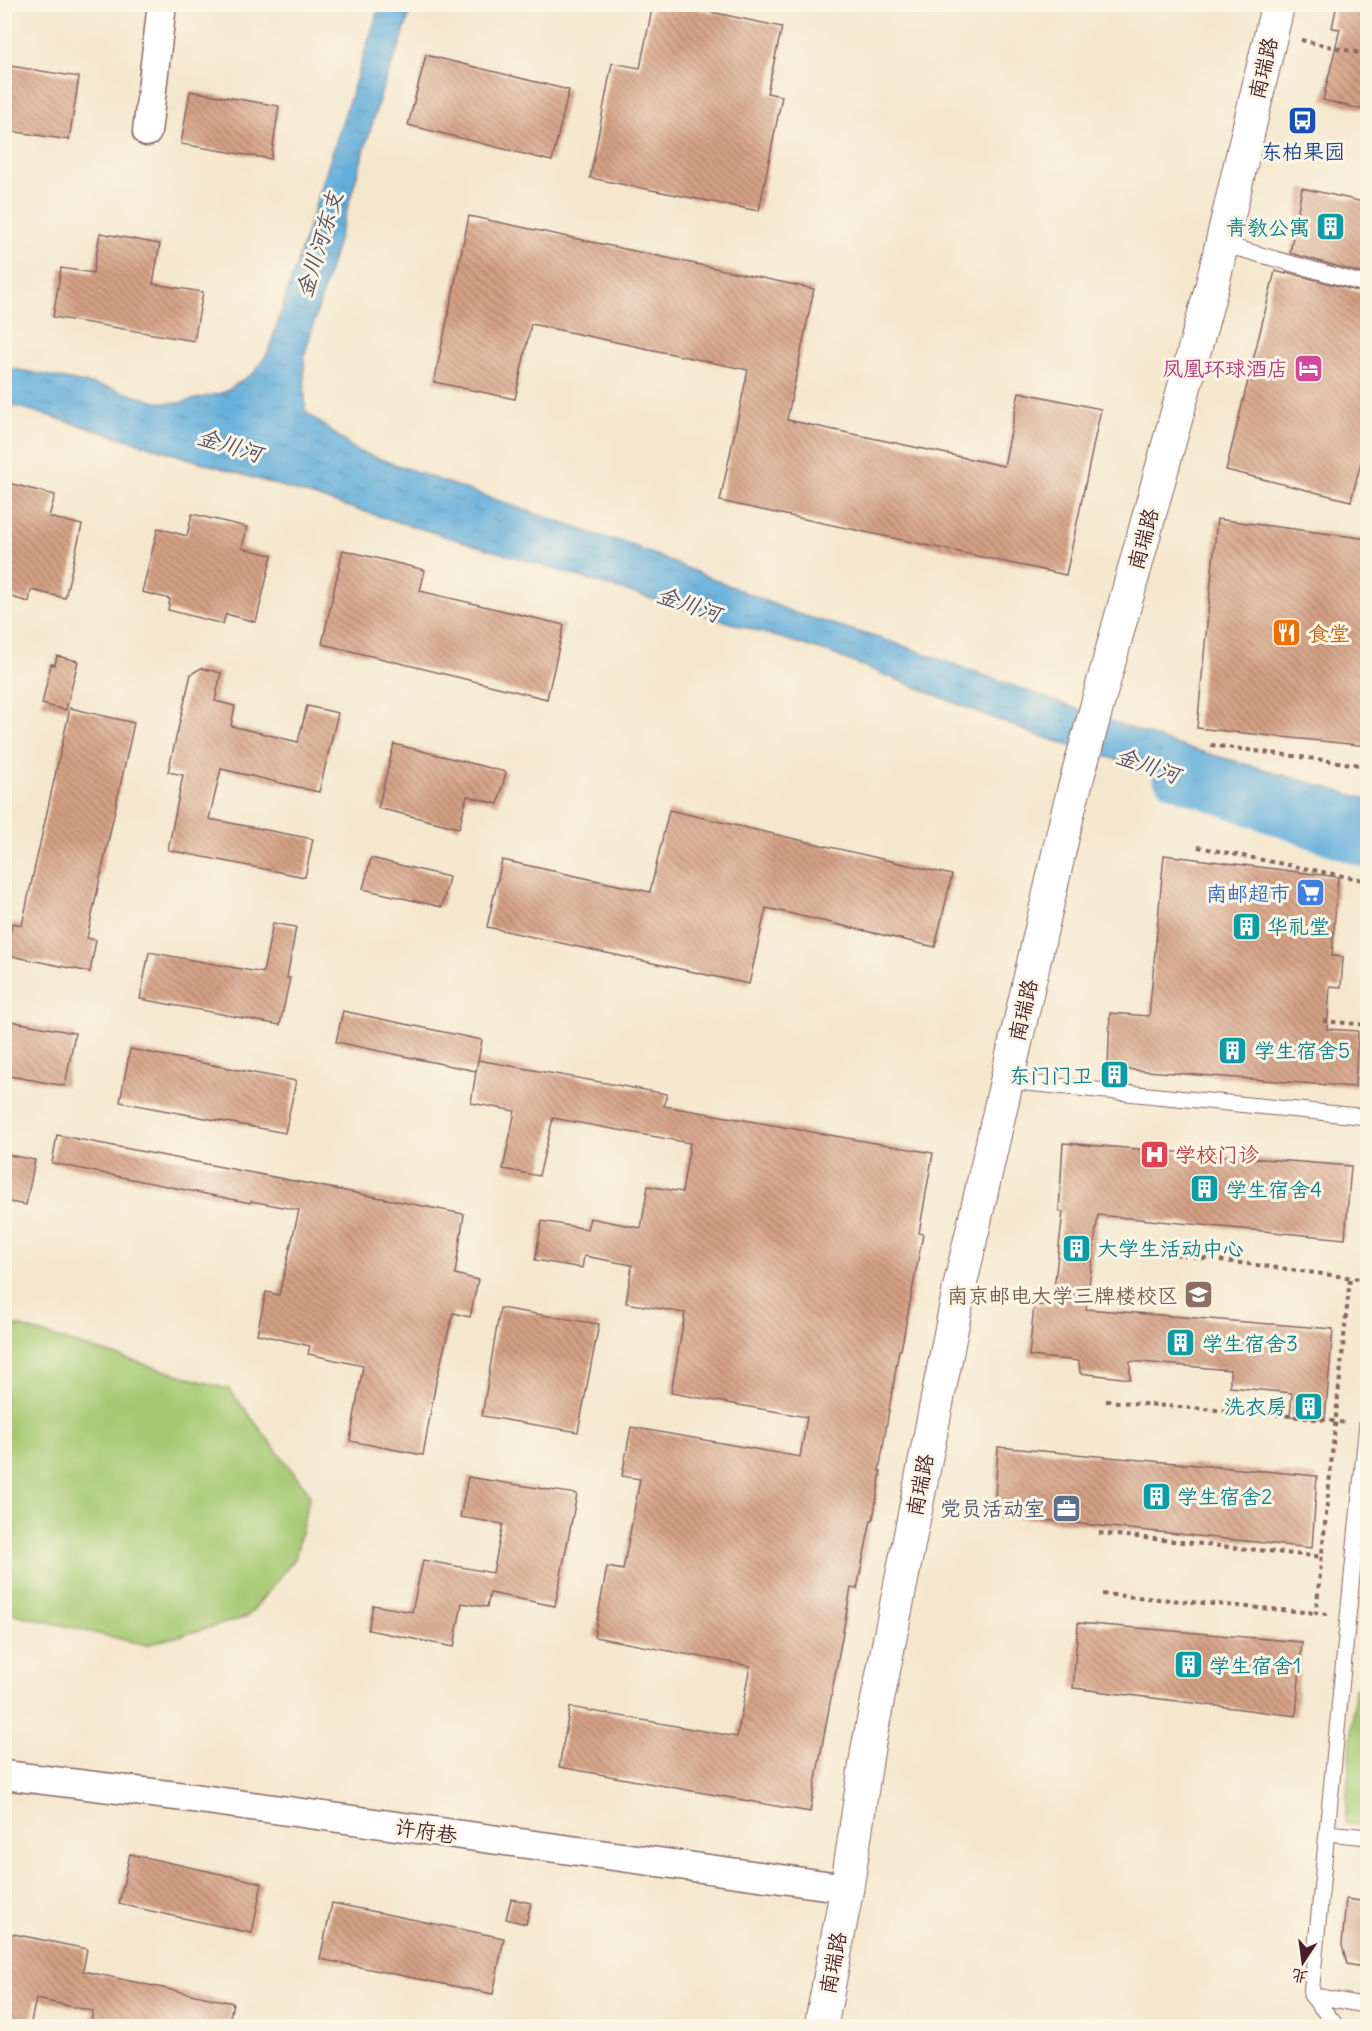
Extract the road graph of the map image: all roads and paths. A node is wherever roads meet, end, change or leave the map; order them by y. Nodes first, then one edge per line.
1 (162, 4) edge
2 (1275, 19) edge
3 (1368, 55) edge
4 (147, 132) dead end
5 (1222, 244) junction
6 (1368, 285) edge
7 (1211, 745) dead end
8 (1368, 766) edge
9 (1198, 847) dead end
10 (1368, 881) edge
11 (1323, 1021) dead end
12 (1368, 1025) edge
13 (1007, 1081) junction
14 (1368, 1117) edge
15 (1113, 1246) dead end
16 (1350, 1278) junction
17 (1368, 1280) edge
18 (1106, 1401) dead end
19 (1368, 1413) edge
20 (1335, 1421) junction
21 (1099, 1533) dead end
22 (1322, 1557) junction
23 (1360, 1561) edge
24 (1102, 1594) dead end
25 (1316, 1613) junction
26 (1348, 1617) junction
27 (4, 1775) edge
28 (1327, 1833) junction
29 (1368, 1837) edge
30 (847, 1888) junction
31 (1311, 1995) junction
32 (1368, 2006) edge
33 (821, 2026) edge
34 (1335, 2026) edge

1 - 4 street
2 - 3 path
2 - 5 street, 南瑞路
5 - 6 lane
5 - 13 street, 南瑞路
7 - 8 path
9 - 10 path
11 - 12 path
13 - 14 lane
13 - 30 street, 南瑞路
15 - 16 path
16 - 17 path
16 - 20 path
18 - 20 path
19 - 23 lane
20 - 22 path
21 - 22 path
22 - 25 path
23 - 26 lane
24 - 25 path
25 - 26 path
26 - 28 lane
27 - 30 street, 许府巷
28 - 29 lane
28 - 31 lane
30 - 33 street, 南瑞路
31 - 32 lane
31 - 34 lane

